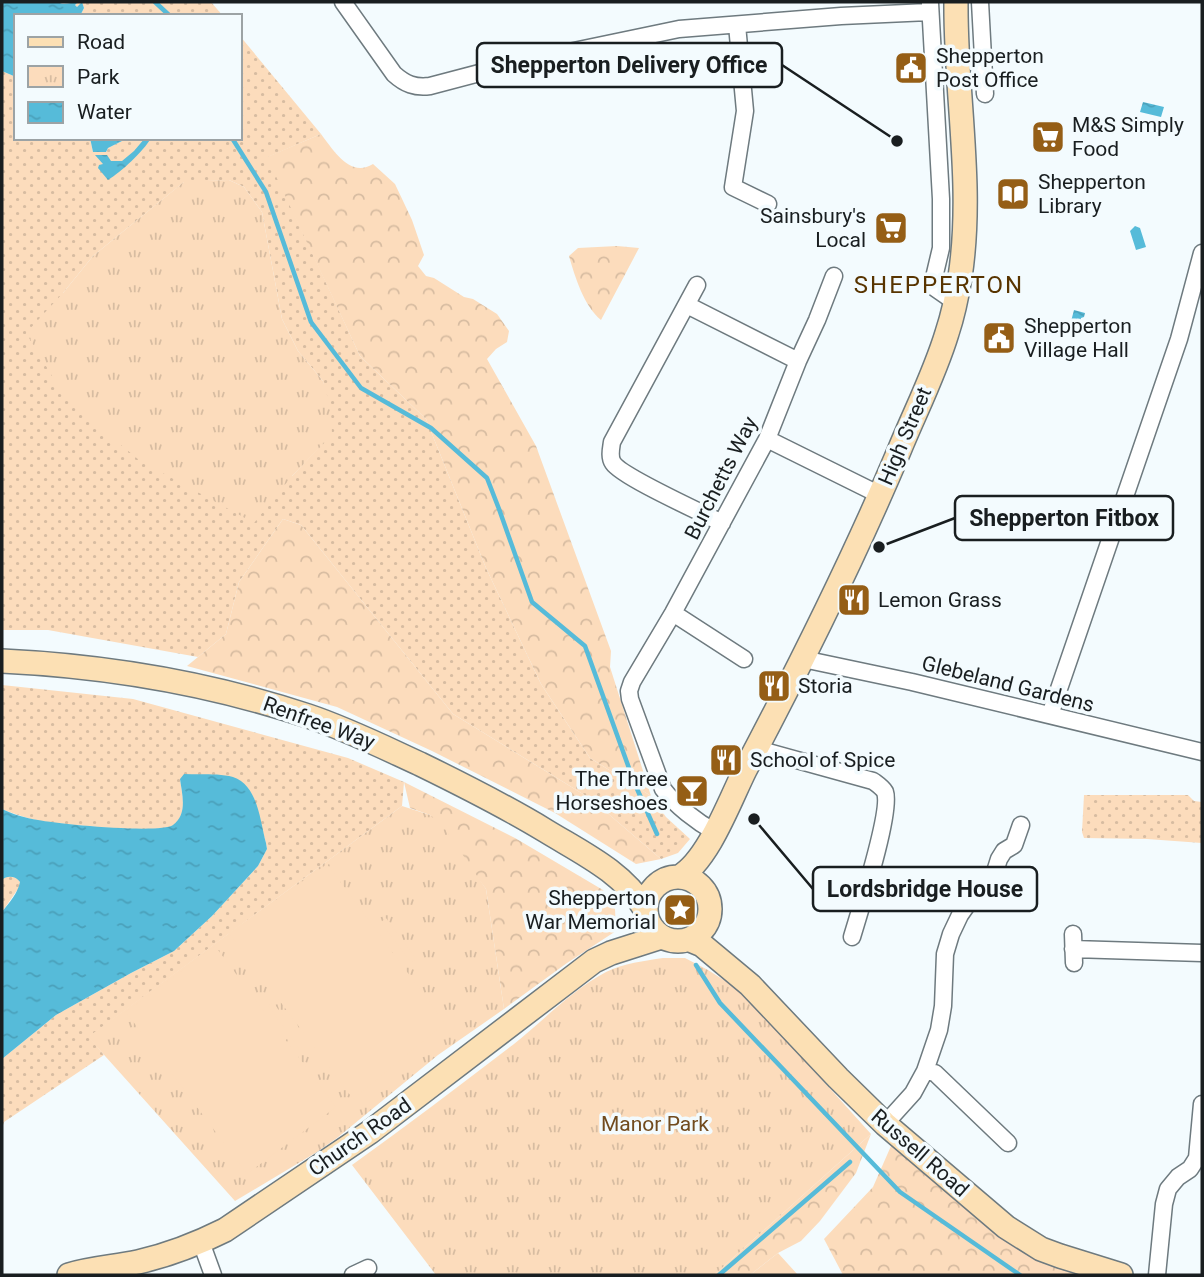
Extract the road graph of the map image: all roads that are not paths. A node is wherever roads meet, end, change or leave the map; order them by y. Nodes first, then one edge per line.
1 (343, 2) edge
2 (956, 2) edge
3 (980, 2) edge
4 (930, 7) edge
5 (841, 9) edge
6 (737, 25) junction
7 (958, 83) junction
8 (768, 204) dead end
9 (1202, 253) edge
10 (834, 276) dead end
11 (697, 285) dead end
12 (956, 302) junction
13 (687, 305) junction
14 (797, 361) junction
15 (767, 439) junction
16 (880, 495) junction
17 (722, 523) junction
18 (673, 613) junction
19 (744, 659) dead end
20 (803, 659) junction
21 (2, 661) edge
22 (1049, 715) junction
23 (757, 749) junction
24 (1202, 752) edge
25 (1021, 825) dead end
26 (714, 834) junction
27 (608, 869) junction
28 (679, 877) junction
29 (657, 884) junction
30 (705, 890) junction
31 (710, 917) junction
32 (651, 922) junction
33 (852, 937) dead end
34 (690, 940) junction
35 (1073, 949) dead end
36 (1202, 953) edge
37 (750, 985) junction
38 (925, 1071) junction
39 (1202, 1104) edge
40 (886, 1124) junction
41 (1008, 1143) dead end
42 (201, 1242) junction
43 (69, 1275) edge
44 (213, 1275) edge
45 (1121, 1275) edge
46 (1157, 1275) edge

1 - 6 street
2 - 7 main road, High Street
3 - 7 street
4 - 5 street
4 - 12 street
5 - 6 street
6 - 8 street
7 - 12 main road, High Street
9 - 22 street
10 - 14 street, Burchetts Way
11 - 13 street
12 - 16 main road, High Street
13 - 14 street
13 - 17 street
14 - 15 street, Burchetts Way
15 - 16 street
15 - 17 street, Burchetts Way
16 - 20 main road, High Street
17 - 18 street, Burchetts Way
18 - 19 street
18 - 26 street, Burchetts Way
20 - 22 street, Glebeland Gardens
20 - 23 main road, High Street
21 - 27 main road, Renfree Way
22 - 24 street, Glebeland Gardens
23 - 26 main road, High Street
23 - 33 street
25 - 38 street
26 - 28 main road, High Street
26 - 30 main road, High Street
27 - 29 main road, Renfree Way
27 - 32 main road, Renfree Way
28 - 29 main road
28 - 30 main road
29 - 32 main road
30 - 31 main road
31 - 34 main road
31 - 37 main road, Russell Road
32 - 34 main road
32 - 42 main road, Church Road
34 - 37 main road, Russell Road
35 - 36 street
37 - 40 main road, Russell Road
38 - 40 street
38 - 41 street
39 - 46 street
40 - 45 main road, Russell Road
42 - 43 main road, Church Road
42 - 44 street

